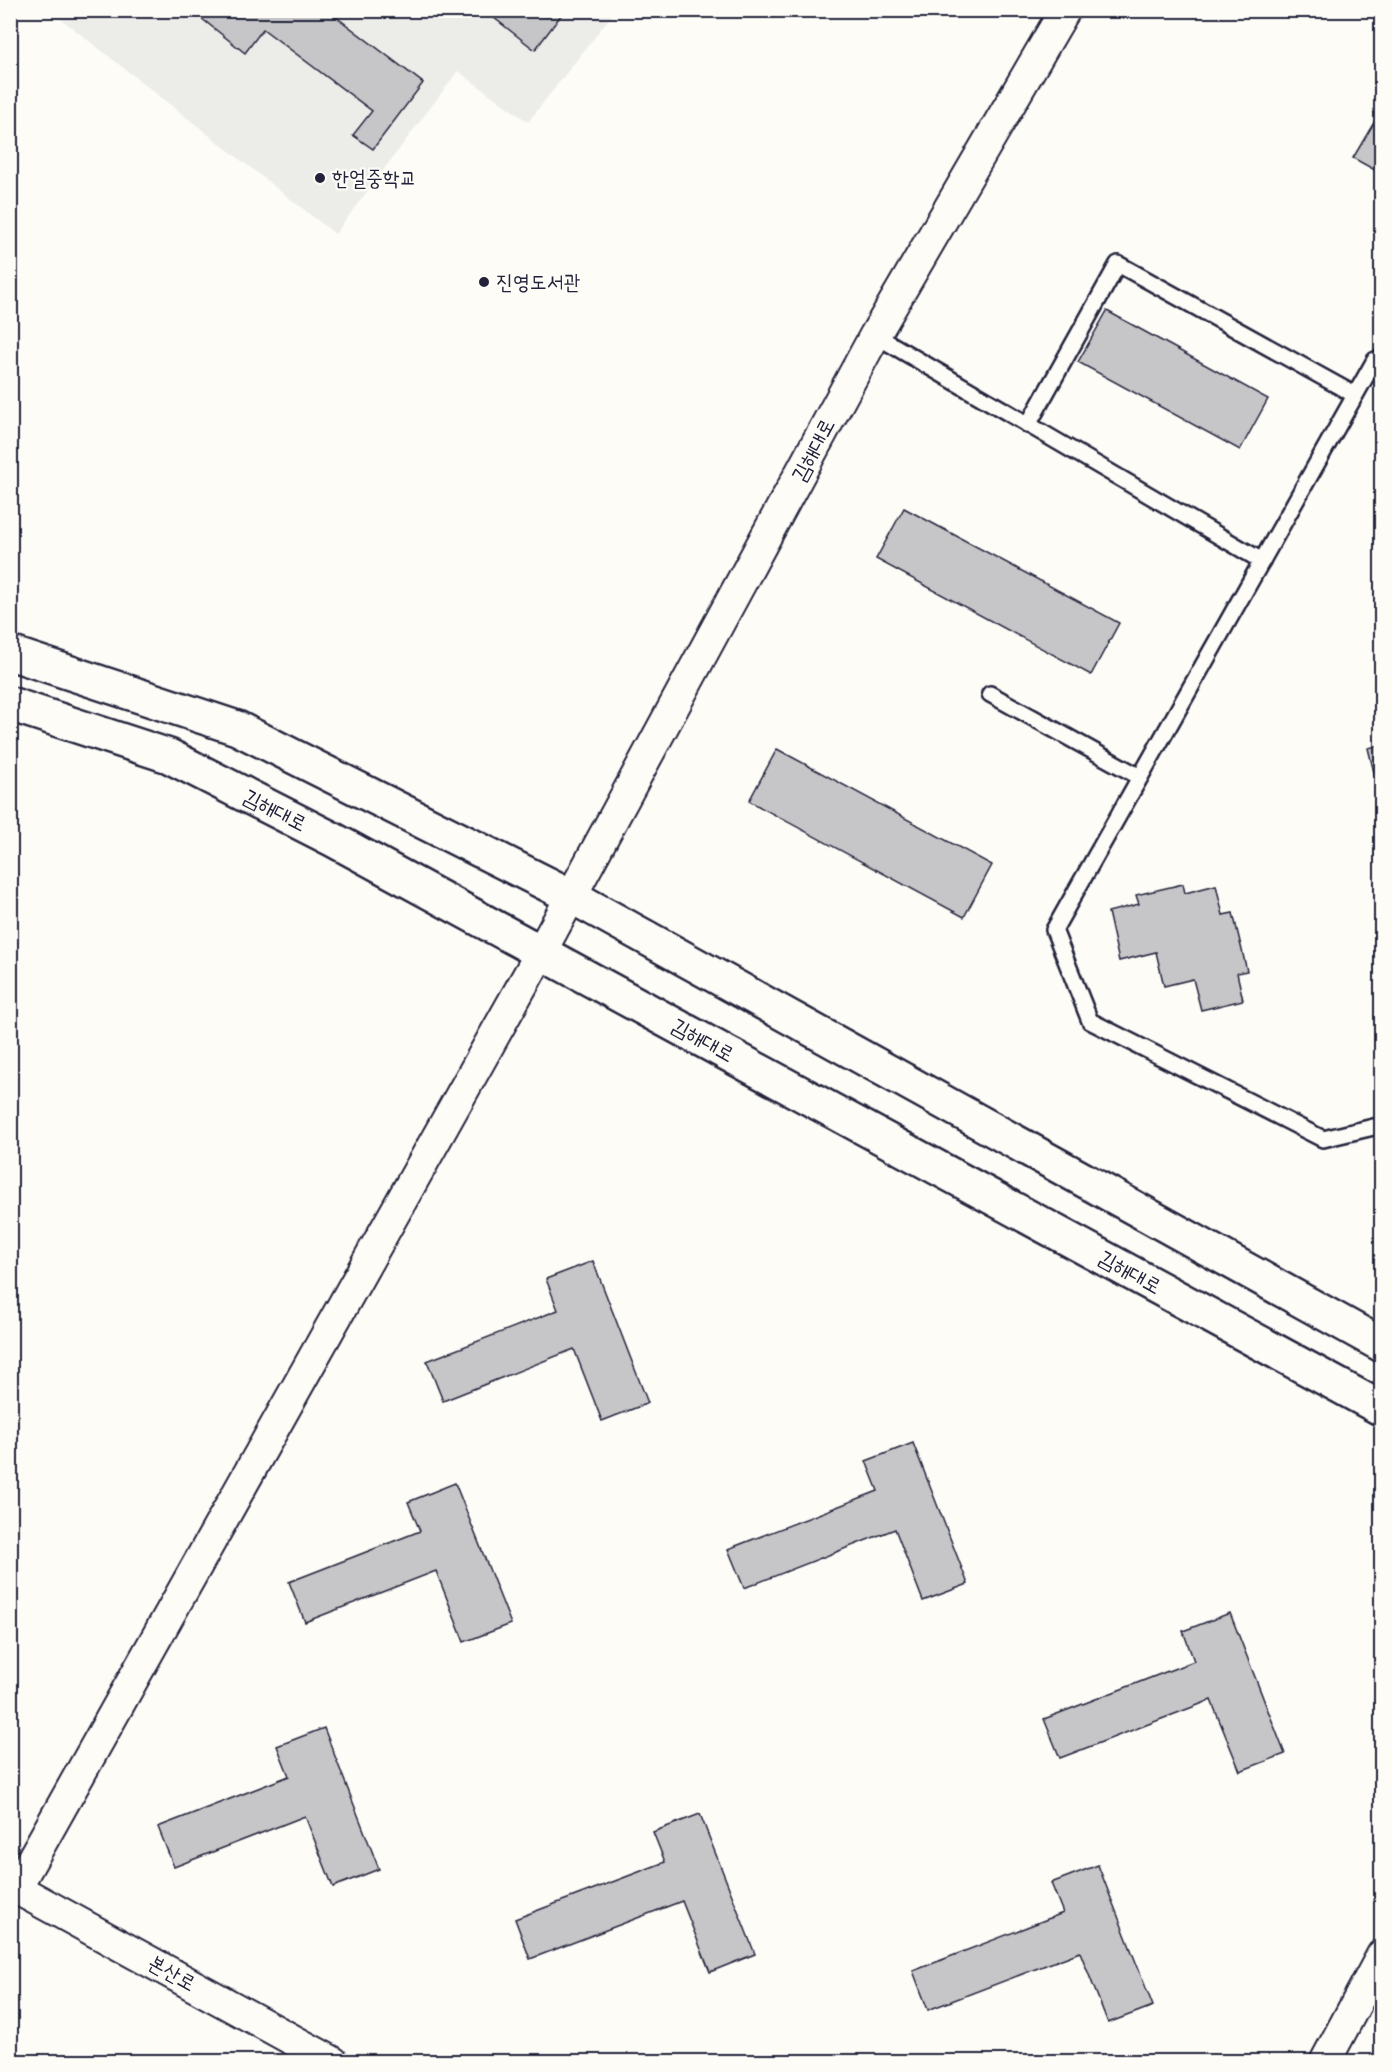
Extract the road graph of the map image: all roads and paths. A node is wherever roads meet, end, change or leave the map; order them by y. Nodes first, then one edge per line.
1 (1065, 10) edge
2 (875, 335) junction
3 (1382, 358) edge
4 (1355, 395) junction
5 (1028, 425) junction
6 (1262, 561) junction
7 (10, 653) edge
8 (990, 694) dead end
9 (10, 704) edge
10 (1140, 777) junction
11 (571, 896) junction
12 (541, 952) junction
13 (1382, 1125) edge
14 (1382, 1345) edge
15 (1382, 1409) edge
16 (13, 1886) edge
17 (1380, 1963) edge
18 (333, 2061) edge
19 (1324, 2061) edge

1 - 2 street, 김해대로
2 - 5 lane
2 - 11 street, 김해대로
3 - 4 lane
4 - 5 lane
4 - 6 lane
5 - 6 lane
6 - 10 lane
7 - 11 main road
8 - 10 lane
9 - 12 main road, 김해대로
10 - 13 lane
11 - 12 street, 김해대로
11 - 14 main road
12 - 15 main road, 김해대로
12 - 16 street, 김해대로
16 - 18 street, 본산로
17 - 19 street

